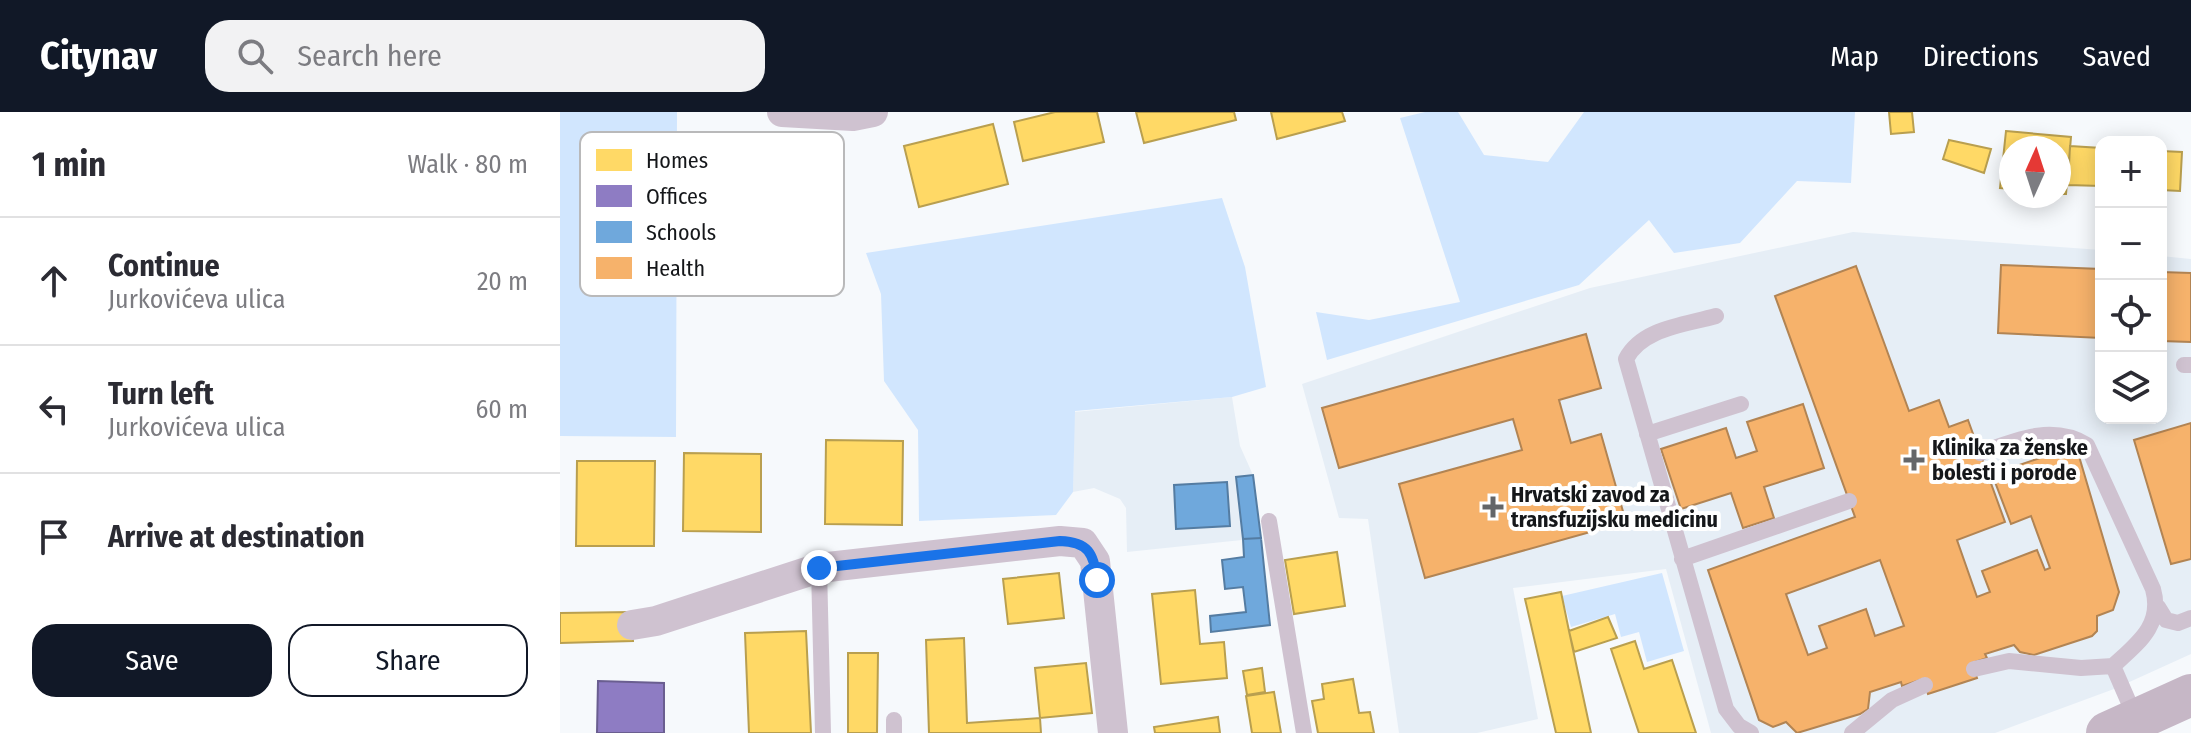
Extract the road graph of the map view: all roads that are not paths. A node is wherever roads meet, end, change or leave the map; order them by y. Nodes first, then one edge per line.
1 (782, 112) edge
2 (873, 112) edge
3 (1716, 316) dead end
4 (1741, 404) dead end
5 (1647, 434) junction
6 (1980, 453) dead end
7 (1849, 501) dead end
8 (1269, 521) dead end
9 (1682, 559) junction
10 (819, 568) junction
11 (2158, 607) junction
12 (2191, 618) edge
13 (632, 625) dead end
14 (2113, 666) junction
15 (1974, 669) dead end
16 (1925, 685) dead end
17 (2191, 695) edge
18 (2122, 727) edge
19 (823, 733) edge
20 (1113, 733) edge
21 (1304, 733) edge
22 (1751, 733) edge
23 (1852, 733) edge

1 - 2 street
3 - 5 lane
4 - 5 lane
5 - 9 lane
6 - 11 lane
7 - 9 lane
8 - 21 lane
9 - 22 lane
10 - 13 street
10 - 19 lane
10 - 20 street
11 - 12 lane
11 - 14 lane
14 - 15 lane
14 - 18 lane
16 - 23 lane
17 - 18 main road

